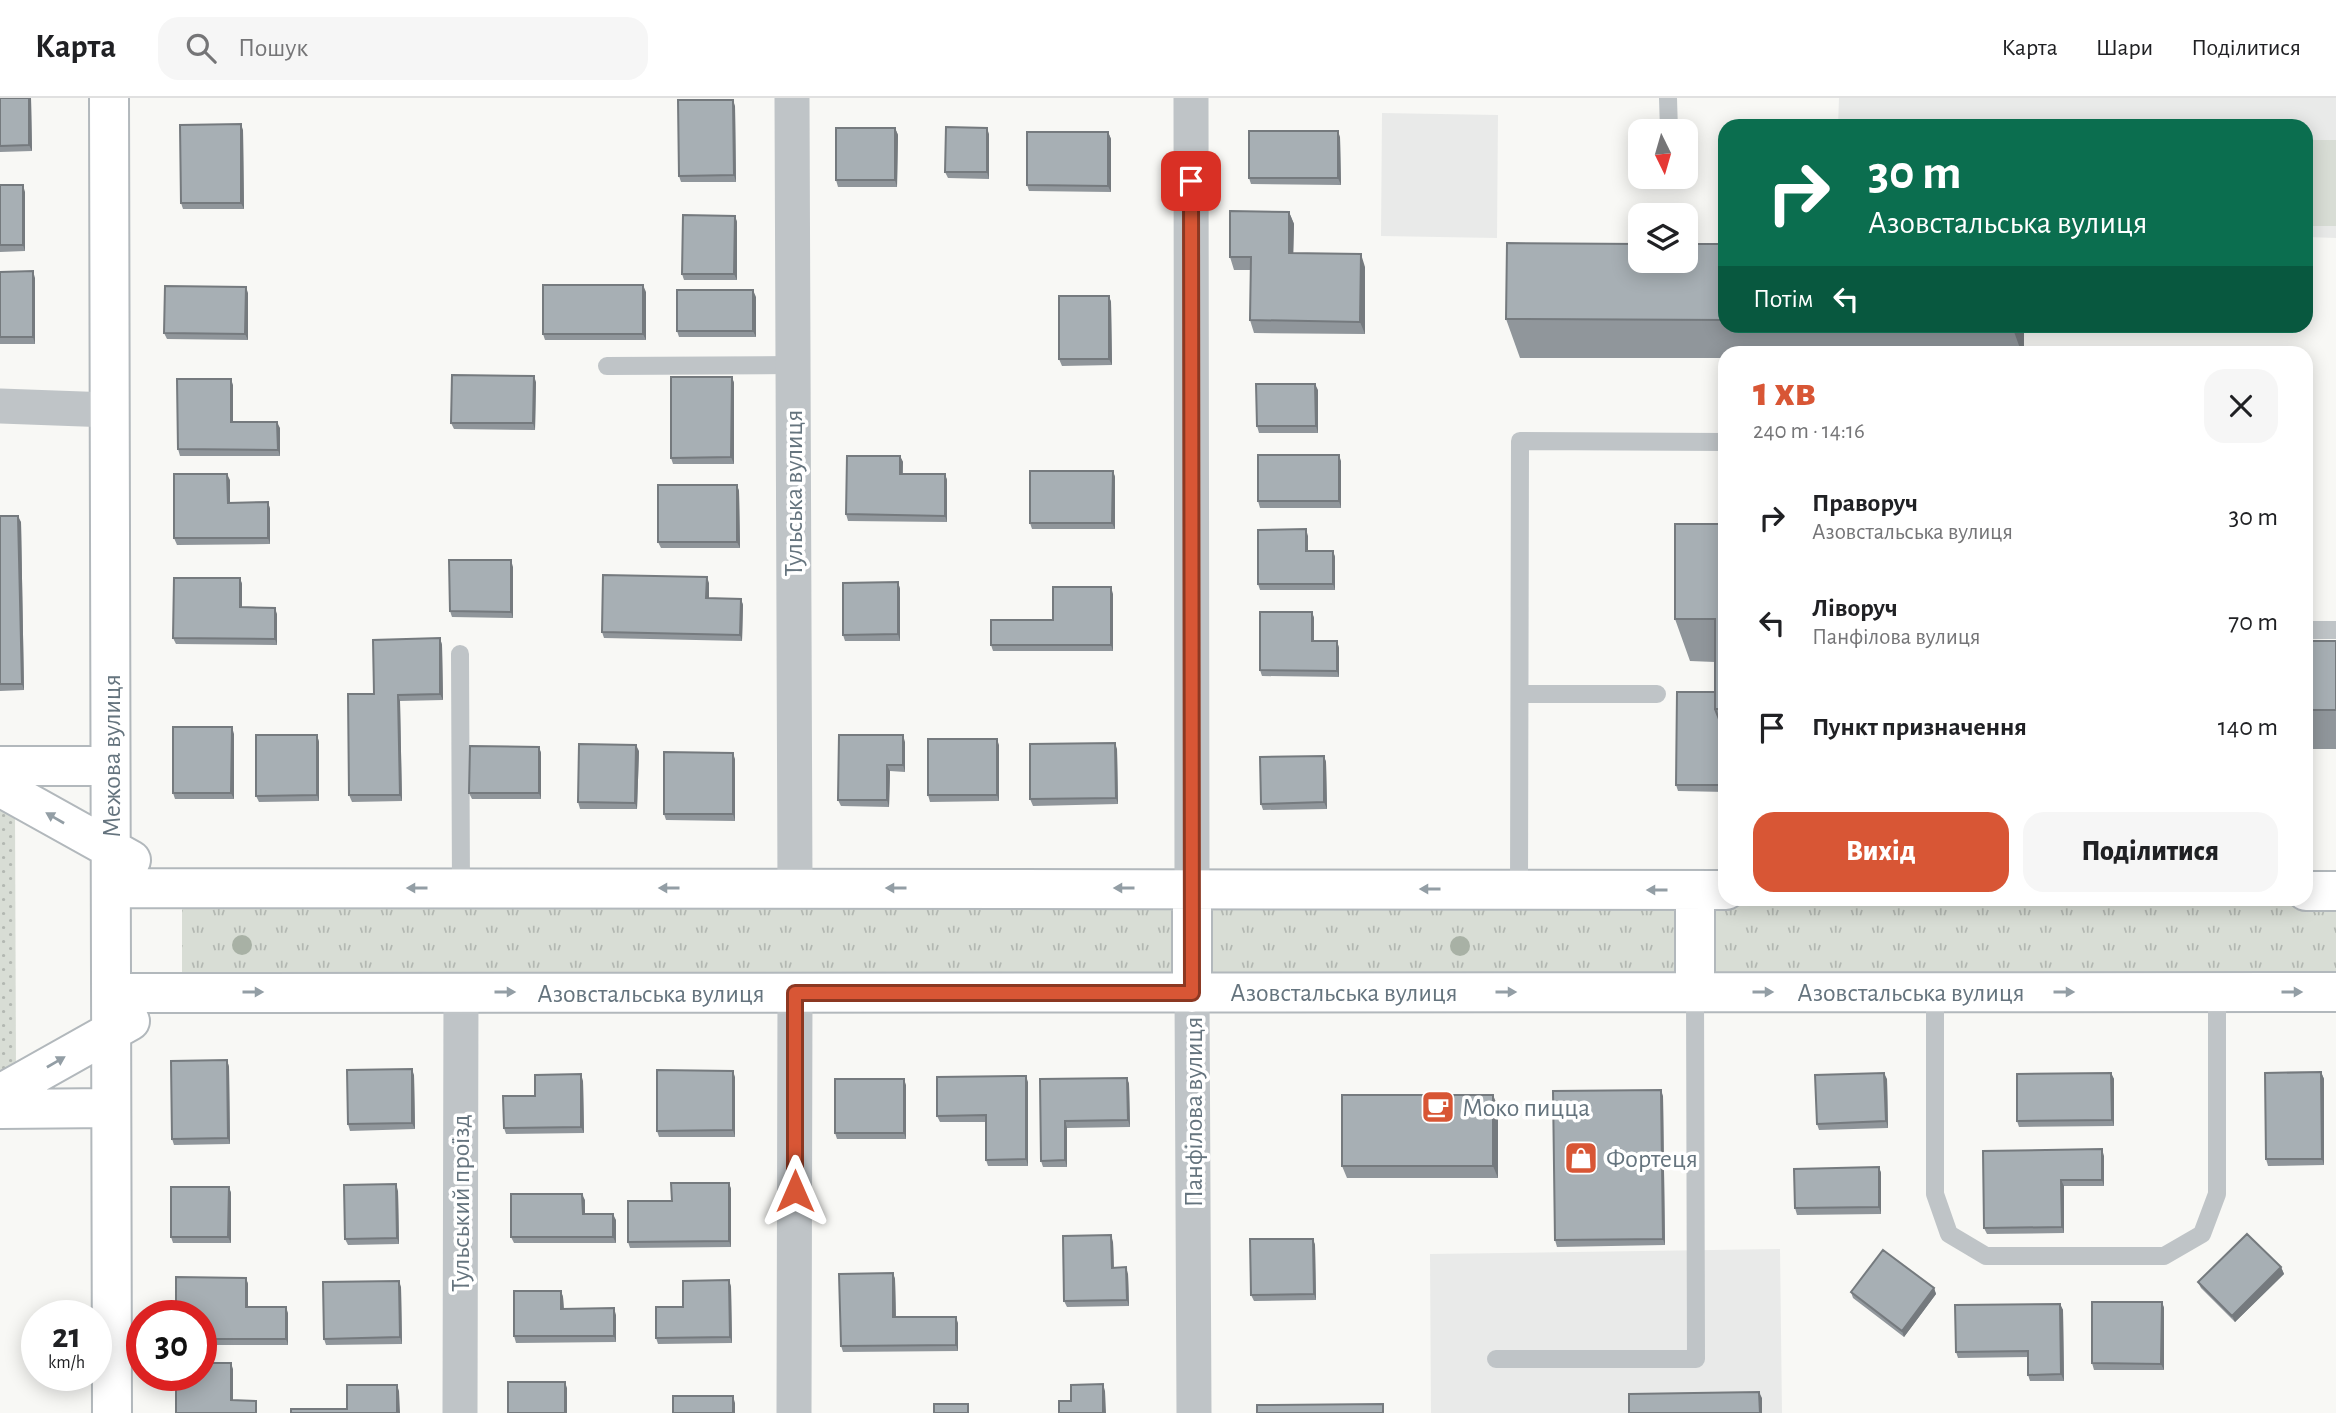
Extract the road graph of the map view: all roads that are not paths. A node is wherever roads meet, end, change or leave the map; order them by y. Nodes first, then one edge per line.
1 (109, 98) edge
2 (792, 98) edge
3 (1191, 98) edge
4 (1668, 98) edge
5 (1668, 119) edge
6 (793, 365) junction
7 (607, 366) dead end
8 (0, 406) edge
9 (110, 410) junction
10 (1718, 442) edge
11 (2313, 630) edge
12 (2336, 631) edge
13 (460, 654) dead end
14 (1520, 694) junction
15 (1657, 694) dead end
16 (110, 765) junction
17 (0, 766) edge
18 (0, 787) edge
19 (111, 850) junction
20 (795, 887) junction
21 (111, 888) junction
22 (186, 888) junction
23 (461, 888) junction
24 (1192, 888) junction
25 (1519, 890) junction
26 (1710, 890) edge
27 (2313, 891) edge
28 (2336, 891) edge
29 (460, 992) junction
30 (1695, 992) junction
31 (1935, 992) junction
32 (2217, 992) junction
33 (2336, 992) edge
34 (111, 993) junction
35 (185, 993) junction
36 (795, 993) junction
37 (1192, 993) junction
38 (111, 1031) junction
39 (0, 1094) edge
40 (111, 1108) junction
41 (0, 1109) edge
42 (1496, 1359) dead end
43 (112, 1413) edge
44 (460, 1413) edge
45 (794, 1413) edge
46 (1194, 1413) edge

1 - 9 street, Межова вулиця
2 - 6 street, Тульська вулиця
3 - 24 street, Панфілова вулиця
4 - 5 lane
6 - 7 lane
6 - 20 street, Тульська вулиця
8 - 9 street
9 - 16 street, Межова вулиця
10 - 14 lane
11 - 12 lane
13 - 23 lane
14 - 15 lane
14 - 25 lane
16 - 17 street
16 - 19 street, Межова вулиця
19 -> 18 street
19 - 21 street, Межова вулиця
19 - 22 street
20 -> 23 street
24 -> 20 street
21 - 22 street
21 - 34 street, Межова вулиця
23 -> 22 street
25 -> 24 street
24 - 37 street, Панфілова вулиця
26 -> 25 street
26 - 30 street
27 - 28 street
35 -> 29 street, Азовстальська вулиця
29 -> 36 street, Азовстальська вулиця
29 - 44 street, Тульський проїзд
30 -> 31 street, Азовстальська вулиця
37 -> 30 street, Азовстальська вулиця
30 - 42 lane
31 -> 32 street, Азовстальська вулиця
31 - 32 lane
32 -> 33 street, Азовстальська вулиця
34 - 35 street, Азовстальська вулиця
34 - 38 street, Межова вулиця
35 - 38 street, Азовстальська вулиця
36 - 37 street, Азовстальська вулиця
36 - 45 street
37 - 46 street, Панфілова вулиця
39 -> 38 street, Азовстальська вулиця
38 - 40 street, Межова вулиця
40 - 41 street
40 - 43 street, Межова вулиця

